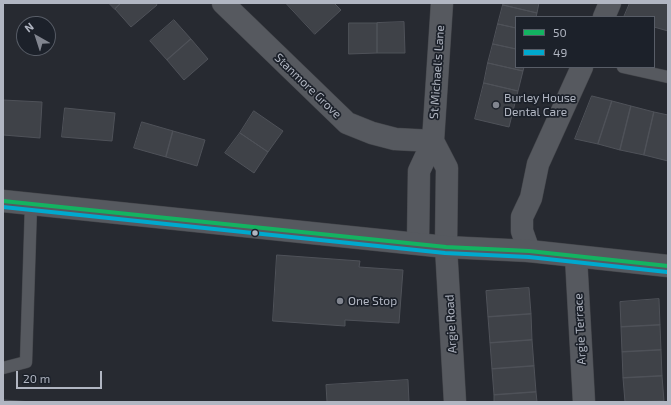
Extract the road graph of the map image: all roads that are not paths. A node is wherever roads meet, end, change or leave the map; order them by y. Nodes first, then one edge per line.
1 (223, 3) edge
2 (442, 3) edge
3 (610, 3) edge
4 (604, 16) edge
5 (582, 68) edge
6 (628, 68) edge
7 (668, 77) edge
8 (433, 141) junction
9 (3, 201) edge
10 (31, 205) junction
11 (418, 243) junction
12 (446, 247) junction
13 (530, 252) junction
14 (576, 257) junction
15 (668, 266) edge
16 (3, 368) edge
17 (456, 402) edge
18 (584, 402) edge

1 - 8 street, Stanmore Grove
2 - 8 street, St Michael's Lane
3 - 4 street
5 - 13 street
6 - 7 lane
8 - 11 street, St Michael's Lane
8 - 12 street
9 - 10 street
10 - 11 street
10 - 16 lane
11 - 12 street
12 - 13 street
12 - 17 street, Argie Road
13 - 14 street
14 - 15 street
14 - 18 street, Argie Terrace

